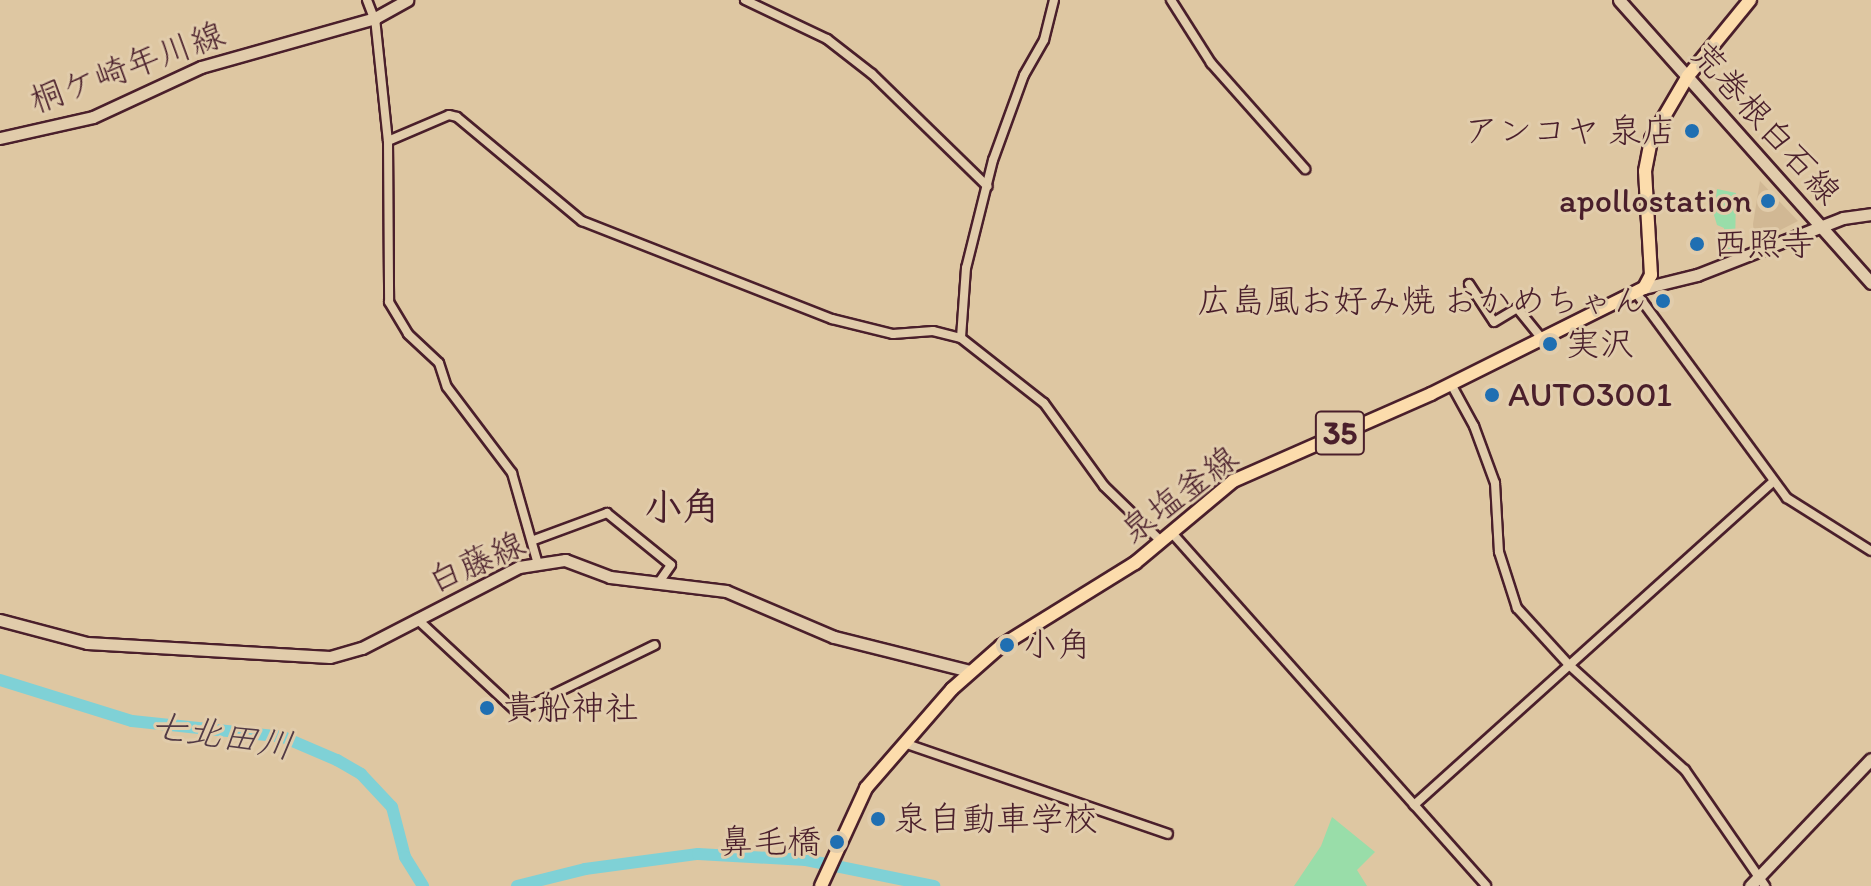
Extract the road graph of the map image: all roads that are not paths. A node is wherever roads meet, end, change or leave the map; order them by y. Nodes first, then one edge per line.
1 (367, 0) edge
2 (407, 0) edge
3 (745, 0) edge
4 (1054, 0) edge
5 (1171, 0) edge
6 (1619, 0) edge
7 (1750, 0) edge
8 (374, 18) junction
9 (1688, 76) junction
10 (0, 138) edge
11 (388, 141) junction
12 (1305, 169) dead end
13 (987, 186) junction
14 (1871, 214) edge
15 (1821, 227) junction
16 (1871, 283) edge
17 (1469, 284) dead end
18 (1640, 291) junction
19 (961, 338) junction
20 (1543, 340) junction
21 (1451, 384) junction
22 (1774, 481) junction
23 (1167, 538) junction
24 (534, 540) junction
25 (1871, 551) edge
26 (537, 561) junction
27 (659, 582) junction
28 (417, 619) junction
29 (0, 620) edge
30 (655, 645) dead end
31 (1569, 665) junction
32 (969, 671) junction
33 (903, 743) junction
34 (1871, 759) edge
35 (1414, 805) junction
36 (1168, 834) dead end
37 (1757, 883) edge
38 (821, 886) edge
39 (1486, 886) edge

1 - 8 street
2 - 8 street, 桐ケ崎年川線
3 - 13 street
4 - 13 street
5 - 12 street
6 - 9 street, 荒巻根白石線
7 - 9 main road
8 - 10 street, 桐ケ崎年川線
8 - 11 street
9 - 15 street, 荒巻根白石線
9 - 18 main road
11 - 19 street
11 - 24 street
13 - 19 street
14 - 15 street
15 - 16 street, 荒巻根白石線
15 - 18 street
17 - 20 street
18 - 20 main road, 泉塩釜線 / 35
18 - 22 street
19 - 23 street
20 - 21 main road, 泉塩釜線 / 35
21 - 23 main road, 泉塩釜線 / 35
21 - 31 street
22 - 25 street
22 - 31 street
23 - 32 main road, 泉塩釜線 / 35
23 - 35 street
24 - 26 street
24 - 27 street
26 - 27 street, 白藤線
26 - 28 street, 白藤線
27 - 32 street, 白藤線
28 - 29 street, 白藤線
28 - 30 street
31 - 35 street
31 - 37 street
32 - 33 main road, 泉塩釜線 / 35
33 - 36 street
33 - 38 main road, 泉塩釜線 / 35
34 - 37 street
35 - 39 street

